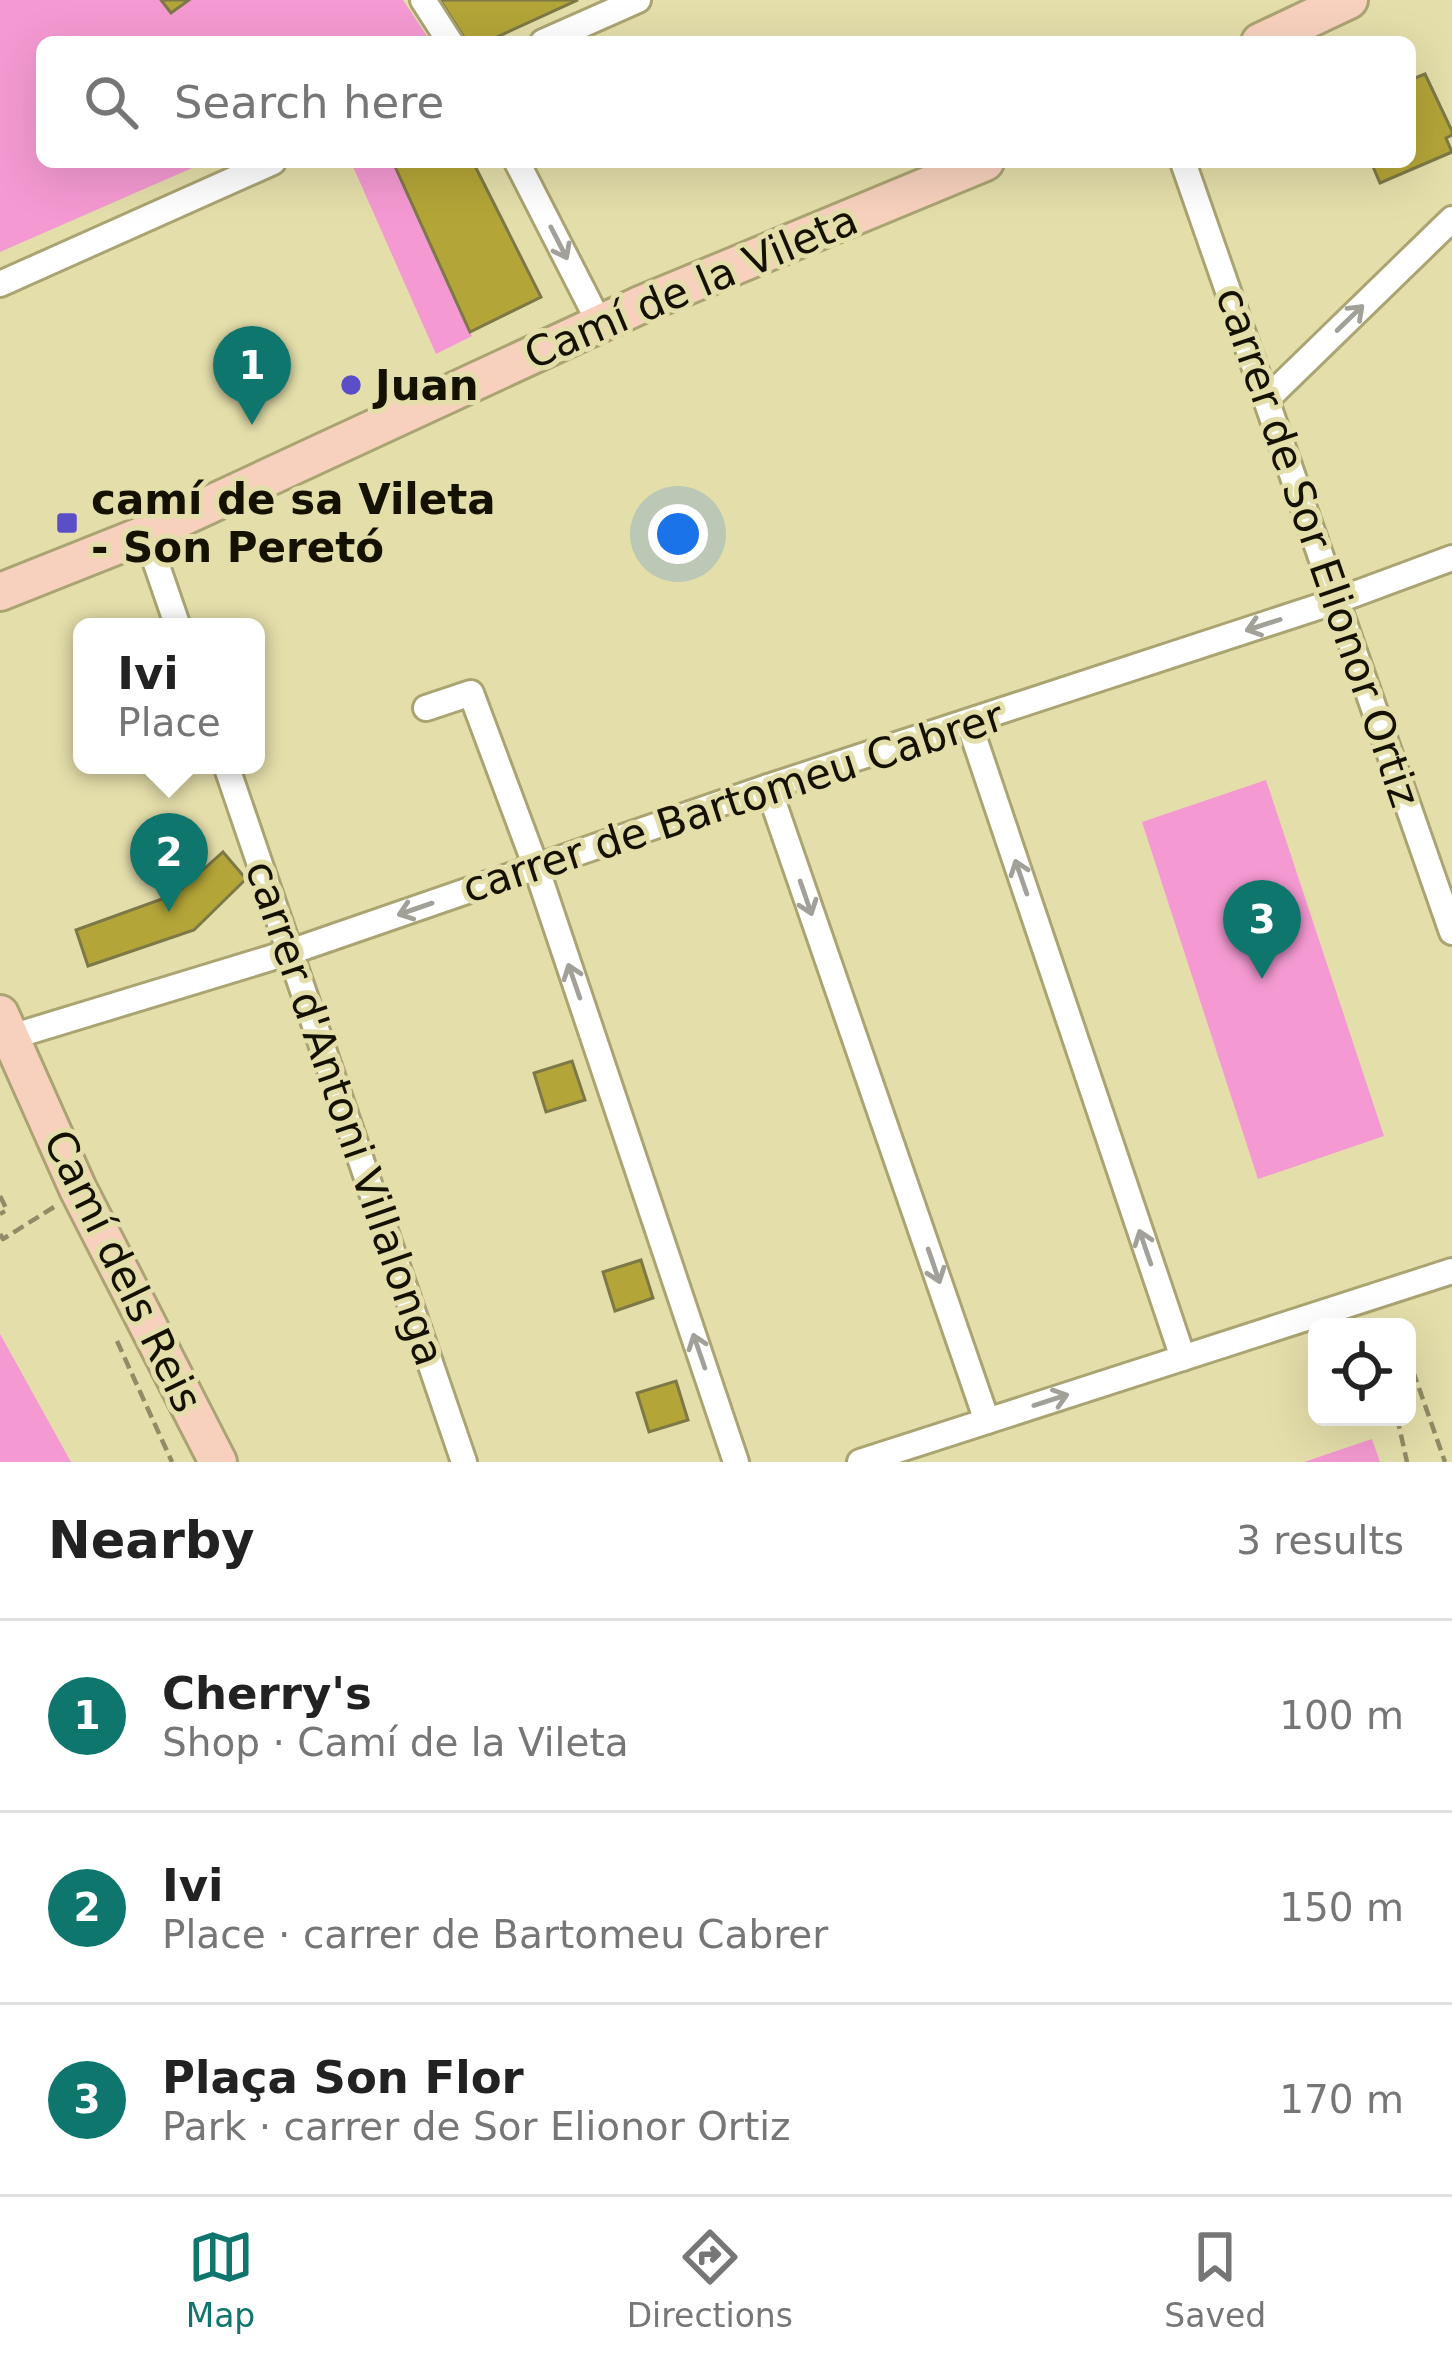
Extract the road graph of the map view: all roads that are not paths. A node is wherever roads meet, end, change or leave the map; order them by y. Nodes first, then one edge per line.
1 (423, 0) edge
2 (638, 0) edge
3 (1349, 0) edge
4 (447, 36) edge
5 (557, 36) edge
6 (1273, 36) edge
7 (260, 168) edge
8 (520, 168) edge
9 (971, 168) edge
10 (1185, 168) edge
11 (1452, 219) edge
12 (0, 284) edge
13 (601, 324) junction
14 (1266, 400) junction
15 (146, 534) junction
16 (1452, 558) edge
17 (1, 592) edge
18 (1336, 601) junction
19 (175, 618) edge
20 (425, 708) dead end
21 (969, 723) junction
22 (229, 774) edge
23 (768, 787) junction
24 (536, 867) junction
25 (1452, 932) edge
26 (290, 952) junction
27 (6, 1026) edge
28 (1452, 1271) edge
29 (1183, 1358) junction
30 (987, 1421) junction
31 (218, 1462) edge
32 (464, 1462) edge
33 (736, 1462) edge
34 (860, 1462) edge

1 - 4 street
2 - 5 street
3 - 6 street
7 - 12 street
8 -> 13 street
9 - 13 street, Camí de la Vileta
10 - 14 street, carrer de Sor Elionor Ortiz
14 -> 11 street
13 - 15 street, Camí de la Vileta
14 - 18 street, carrer de Sor Elionor Ortiz
15 - 17 street, Camí de la Vileta
15 - 19 street
16 - 18 street, carrer de Bartomeu Cabrer
18 -> 21 street, carrer de Bartomeu Cabrer
18 - 25 street, carrer de Sor Elionor Ortiz
20 - 24 street
21 - 23 street, carrer de Bartomeu Cabrer
29 -> 21 street
22 - 26 street, carrer d'Antoni Villalonga
23 - 24 street, carrer de Bartomeu Cabrer
23 -> 30 street
24 -> 26 street, carrer de Bartomeu Cabrer
33 -> 24 street
26 - 27 street, carrer de Bartomeu Cabrer
26 - 32 street, carrer d'Antoni Villalonga
27 - 31 street, Camí dels Reis
28 - 29 street
30 -> 29 street
30 - 34 street

